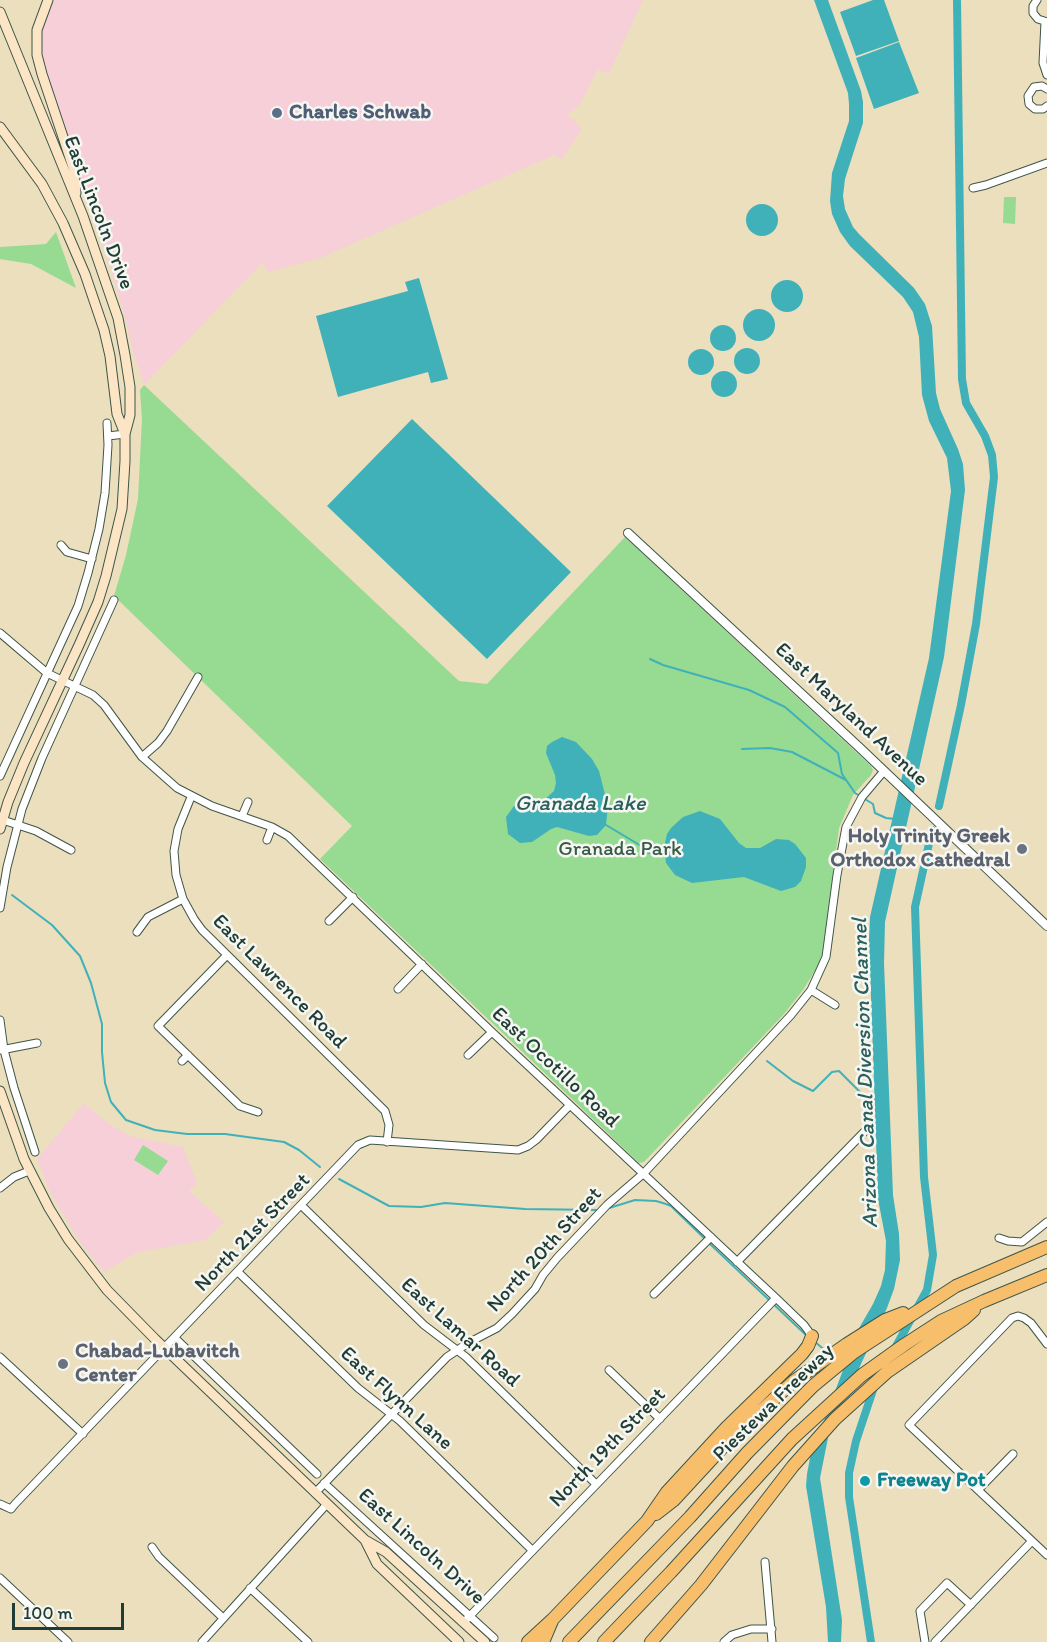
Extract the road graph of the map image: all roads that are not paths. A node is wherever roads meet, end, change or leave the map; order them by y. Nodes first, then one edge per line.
1 (48, 0) edge
2 (1037, 0) edge
3 (0, 12) edge
4 (1046, 22) edge
5 (1047, 75) edge
6 (1046, 87) edge
7 (1047, 106) edge
8 (0, 127) edge
9 (1047, 163) edge
10 (973, 188) dead end
11 (77, 204) junction
12 (107, 423) dead end
13 (125, 434) junction
14 (108, 436) junction
15 (628, 533) dead end
16 (61, 545) dead end
17 (92, 560) junction
18 (114, 600) dead end
19 (0, 633) edge
20 (47, 674) junction
21 (198, 677) dead end
22 (63, 680) junction
23 (75, 686) junction
24 (142, 757) junction
25 (884, 771) junction
26 (0, 776) edge
27 (191, 797) junction
28 (248, 802) dead end
29 (242, 816) junction
30 (1, 823) edge
31 (17, 824) junction
32 (272, 827) junction
33 (267, 840) dead end
34 (71, 850) dead end
35 (353, 897) junction
36 (183, 899) junction
37 (0, 908) edge
38 (329, 921) dead end
39 (1047, 926) edge
40 (137, 932) dead end
41 (227, 955) junction
42 (422, 964) junction
43 (398, 989) dead end
44 (811, 990) junction
45 (835, 1005) dead end
46 (0, 1020) edge
47 (492, 1032) junction
48 (37, 1044) dead end
49 (2, 1050) edge
50 (188, 1055) junction
51 (468, 1055) dead end
52 (182, 1062) dead end
53 (0, 1091) edge
54 (570, 1105) junction
55 (258, 1112) dead end
56 (869, 1127) dead end
57 (387, 1142) junction
58 (35, 1152) dead end
59 (29, 1171) junction
60 (644, 1173) junction
61 (0, 1188) edge
62 (302, 1206) junction
63 (1047, 1222) edge
64 (711, 1237) junction
65 (999, 1238) dead end
66 (1047, 1247) edge
67 (737, 1262) junction
68 (238, 1272) junction
69 (1047, 1275) edge
70 (654, 1294) dead end
71 (776, 1298) junction
72 (984, 1301) junction
73 (926, 1303) junction
74 (812, 1336) joint
75 (175, 1338) junction
76 (1047, 1344) edge
77 (165, 1348) junction
78 (456, 1350) junction
79 (0, 1357) edge
80 (609, 1370) dead end
81 (393, 1414) junction
82 (660, 1419) junction
83 (83, 1434) junction
84 (1013, 1454) dead end
85 (317, 1474) dead end
86 (324, 1483) junction
87 (596, 1484) junction
88 (978, 1490) junction
89 (315, 1493) junction
90 (0, 1504) edge
91 (327, 1504) junction
92 (647, 1521) junction
93 (365, 1540) junction
94 (1032, 1541) junction
95 (152, 1547) dead end
96 (532, 1550) junction
97 (1047, 1555) edge
98 (765, 1562) dead end
99 (0, 1578) edge
100 (250, 1588) junction
101 (970, 1605) junction
102 (223, 1618) junction
103 (467, 1619) junction
104 (552, 1620) junction
105 (772, 1629) junction
106 (489, 1640) edge
107 (68, 1642) edge
108 (202, 1642) edge
109 (308, 1642) edge
110 (459, 1642) edge
111 (528, 1642) edge
112 (543, 1642) edge
113 (569, 1642) edge
114 (604, 1642) edge
115 (651, 1642) edge
116 (724, 1642) edge
117 (772, 1642) edge
118 (925, 1642) edge
119 (935, 1642) edge

1 - 11 main road
2 - 4 street
3 - 11 main road, East Lincoln Drive
4 - 5 street
6 - 7 street
8 - 13 main road, East Lincoln Drive
9 - 10 street
11 - 13 main road, East Lincoln Drive
12 - 14 street
13 - 14 street
13 - 22 main road, East Lincoln Drive
14 - 17 street
15 - 25 street, East Maryland Avenue
16 - 17 street
17 - 20 street
18 - 23 street
19 - 20 street, East Ocotillo Road
20 - 22 street, East Ocotillo Road
20 - 26 street
21 - 24 street
22 - 23 street, East Ocotillo Road
22 - 30 main road, East Lincoln Drive
23 - 24 street, East Ocotillo Road
23 - 31 street
24 - 27 street, East Ocotillo Road
25 - 39 street, East Maryland Avenue
25 - 44 street, North 20th Street
27 - 29 street, East Ocotillo Road
27 - 36 street, East Lawrence Road
28 - 29 street
29 - 32 street, East Ocotillo Road
30 - 31 street
31 - 34 street
31 - 37 street
32 - 33 street
32 - 35 street, East Ocotillo Road
35 - 38 street
35 - 42 street, East Ocotillo Road
36 - 40 street
36 - 41 street, East Lawrence Road
41 - 50 street
41 - 57 street, East Lawrence Road
42 - 43 street
42 - 47 street, East Ocotillo Road
44 - 45 street
44 - 60 street, North 20th Street
46 - 49 street
47 - 51 street
47 - 54 street, East Ocotillo Road
48 - 49 street
49 - 58 street
50 - 52 street
50 - 55 street
53 - 59 main road
54 - 57 street, North 21st Street
54 - 60 street, East Ocotillo Road
56 - 67 street
57 - 62 street, North 21st Street
59 - 61 street
59 - 77 main road
60 - 64 street, East Ocotillo Road
60 - 78 street, North 20th Street
62 - 68 street, North 21st Street
62 - 78 street, East Lamar Road
63 - 65 street
64 - 67 street, East Ocotillo Road
64 - 70 street
66 - 73 highway, Piestewa Freeway
67 - 71 street, East Ocotillo Road
68 - 75 street, North 21st Street
68 - 81 street, East Flynn Lane
69 - 72 highway, Piestewa Freeway
71 - 74 street, East Ocotillo Road
71 - 82 street, North 19th Street
72 - 114 highway, Piestewa Freeway
72 - 115 highway
73 - 92 highway
73 - 113 highway, Piestewa Freeway
74 - 92 highway
75 - 77 street, North 21st Street
75 - 85 street
76 - 88 street
77 - 83 street, North 21st Street
77 - 89 main road
78 - 81 street, North 20th Street
78 - 87 street, East Lamar Road
79 - 83 street
80 - 82 street
81 - 86 street, North 20th Street
81 - 96 street, East Flynn Lane
82 - 87 street, North 19th Street
83 - 90 street, North 21st Street
84 - 88 street
86 - 89 street, North 20th Street
86 - 103 street, East Lincoln Drive
87 - 96 street, North 19th Street
88 - 94 street
89 - 91 main road
91 - 93 main road
91 - 100 street
92 - 104 highway
93 - 103 main road
93 - 110 main road
94 - 97 street
94 - 101 street
95 - 102 street
96 - 103 street, North 19th Street
98 - 105 street
99 - 107 street
100 - 102 street
100 - 109 street
101 - 118 street
101 - 119 street
102 - 108 street
103 - 106 main road
104 - 111 highway
104 - 112 highway
105 - 116 street
105 - 117 street

